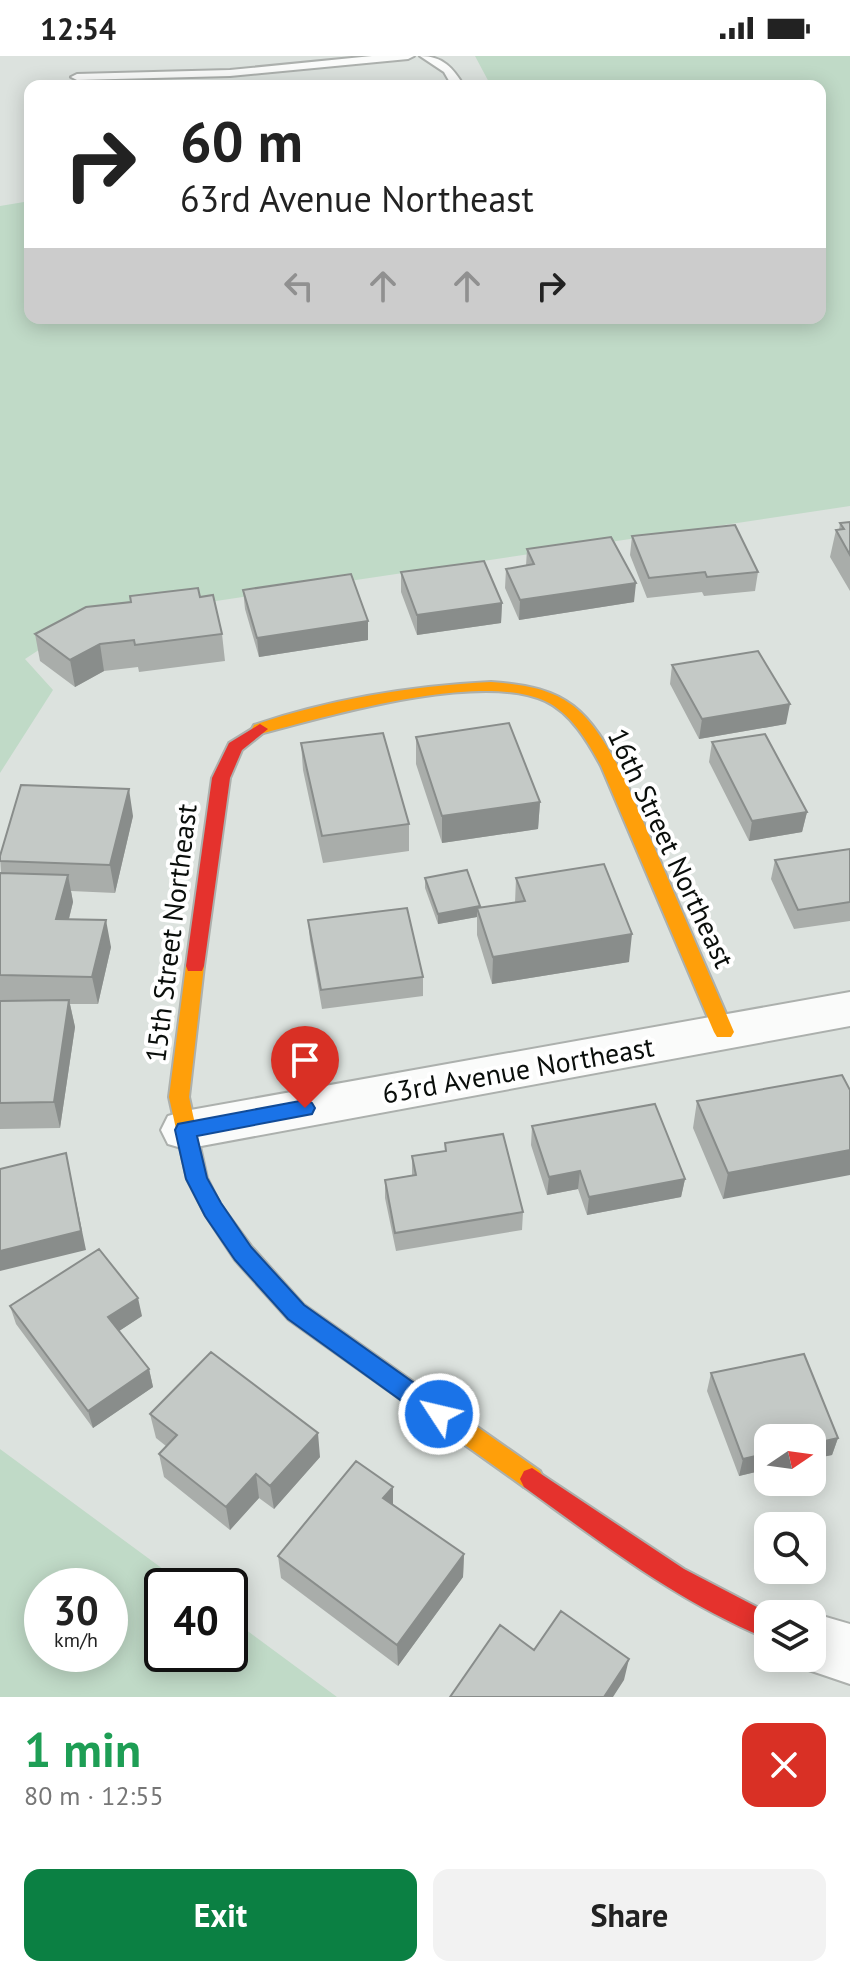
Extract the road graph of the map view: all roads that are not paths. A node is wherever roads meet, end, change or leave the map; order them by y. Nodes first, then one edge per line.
1 (408, 56) edge
2 (426, 56) edge
3 (77, 77) dead end
4 (454, 80) edge
5 (553, 698) joint
6 (850, 1009) edge
7 (724, 1032) junction
8 (185, 1130) junction
9 (754, 1620) edge
10 (826, 1647) edge
11 (850, 1654) edge

1 - 3 lane
2 - 4 lane
5 - 7 street, 16th Street Northeast
5 - 8 street, 15th Street Northeast
6 - 7 street, 63rd Avenue Northeast
7 - 8 street, 63rd Avenue Northeast
8 - 9 street, 15th Street Northeast
10 - 11 street

